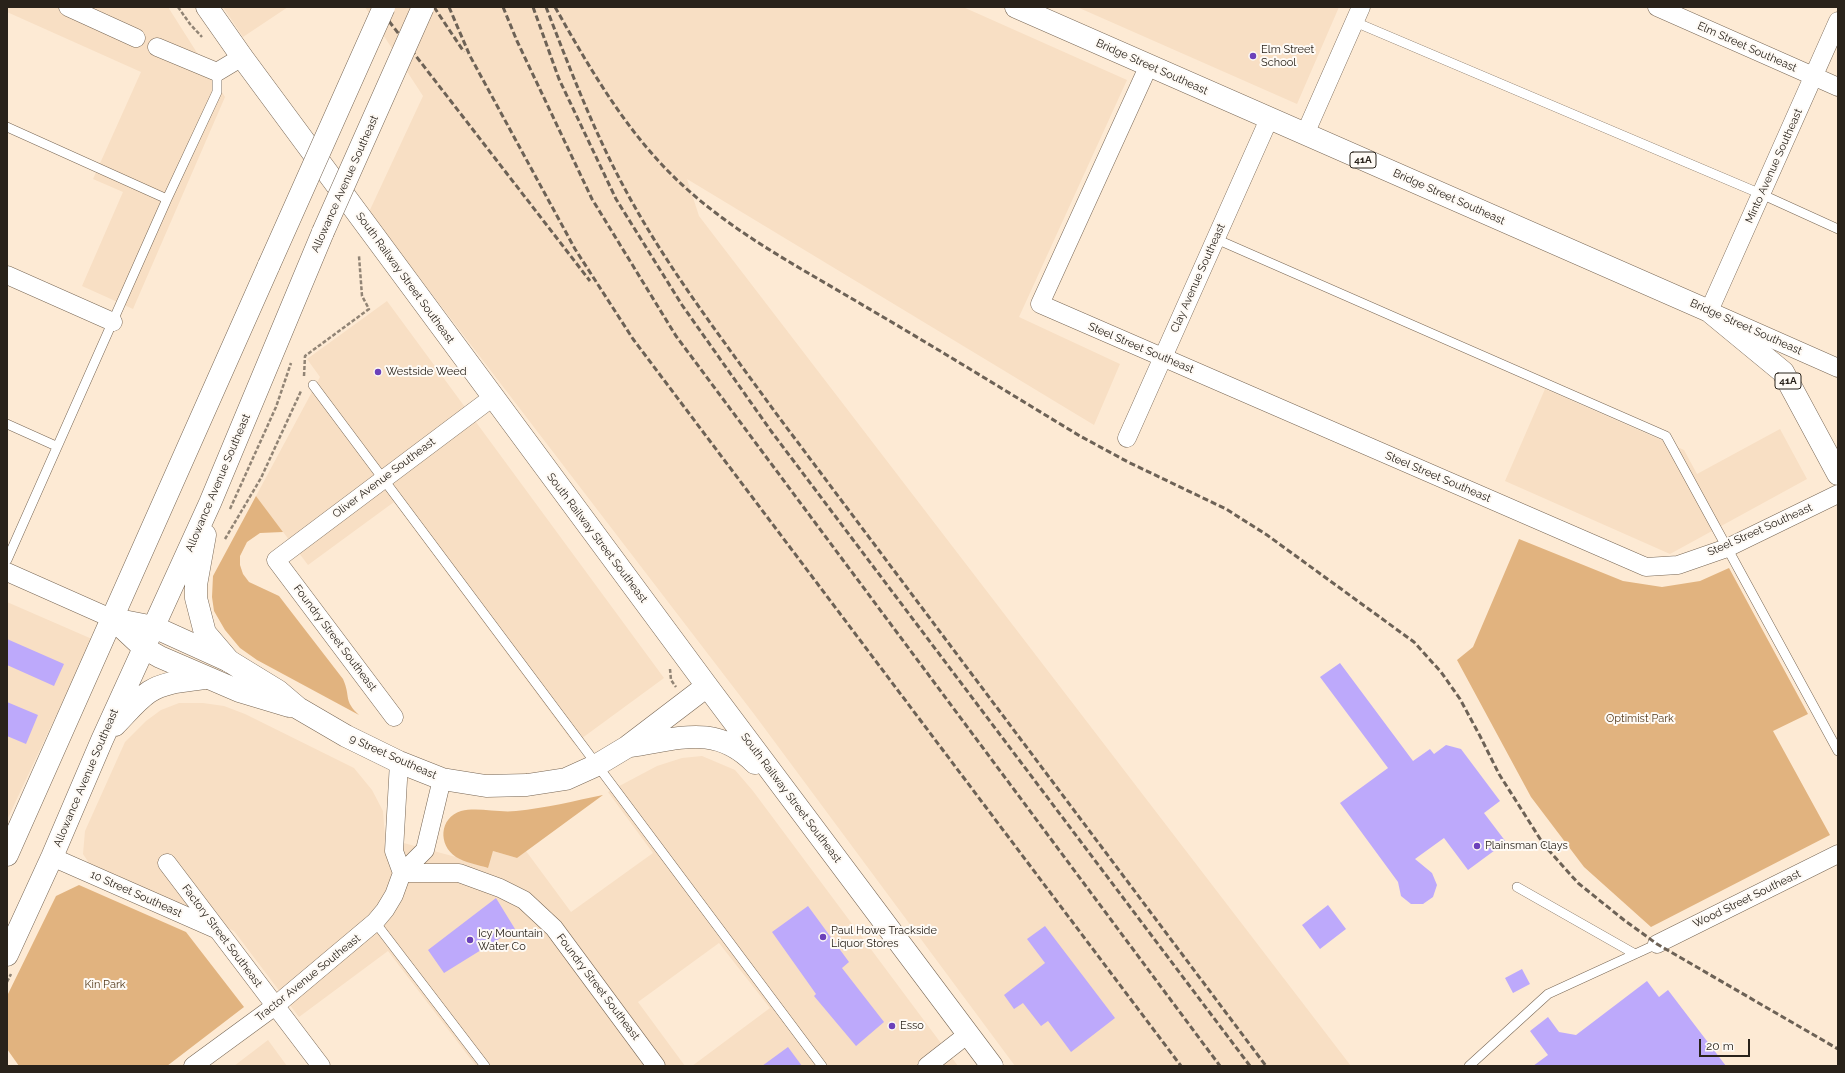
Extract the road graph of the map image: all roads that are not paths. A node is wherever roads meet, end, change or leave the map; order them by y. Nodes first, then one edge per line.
1 (68, 7) edge
2 (207, 7) edge
3 (384, 7) edge
4 (423, 7) edge
5 (1016, 7) edge
6 (1657, 7) edge
7 (1358, 14) edge
8 (1838, 21) edge
9 (136, 38) dead end
10 (157, 47) dead end
11 (242, 57) junction
12 (1149, 66) junction
13 (217, 72) junction
14 (1814, 76) junction
15 (1838, 87) edge
16 (1269, 119) junction
17 (7, 127) edge
18 (1305, 134) junction
19 (1761, 194) junction
20 (166, 199) junction
21 (1838, 229) edge
22 (1216, 239) junction
23 (7, 275) edge
24 (1710, 311) junction
25 (113, 322) junction
26 (1162, 357) junction
27 (1838, 368) edge
28 (313, 385) dead end
29 (493, 397) junction
30 (7, 424) edge
31 (1126, 438) dead end
32 (56, 446) junction
33 (1838, 474) edge
34 (383, 479) junction
35 (1838, 494) edge
36 (219, 509) junction
37 (1727, 548) junction
38 (7, 560) edge
39 (276, 560) joint
40 (7, 572) edge
41 (113, 619) junction
42 (154, 627) junction
43 (144, 648) junction
44 (229, 661) junction
45 (206, 678) junction
46 (707, 686) junction
47 (298, 708) junction
48 (394, 716) dead end
49 (102, 740) junction
50 (627, 747) junction
51 (1838, 751) edge
52 (398, 762) junction
53 (596, 764) junction
54 (442, 779) junction
55 (807, 818) junction
56 (1838, 854) edge
57 (7, 855) edge
58 (52, 857) junction
59 (167, 863) dead end
60 (402, 873) junction
61 (1517, 887) dead end
62 (375, 922) junction
63 (220, 931) junction
64 (1657, 944) joint
65 (1635, 954) junction
66 (7, 955) edge
67 (275, 1006) junction
68 (968, 1034) junction
69 (193, 1066) edge
70 (321, 1066) edge
71 (486, 1066) edge
72 (656, 1066) edge
73 (822, 1066) edge
74 (927, 1066) edge
75 (992, 1066) edge
76 (1469, 1066) edge

1 - 9 street
2 - 11 main road, South Railway Street Southeast
3 - 41 main road, bridge
4 - 36 main road, Allowance Avenue Southeast, bridge
5 - 12 main road, Bridge Street Southeast / 41A
6 - 14 street, Elm Street Southeast
7 - 18 street
7 - 19 lane
8 - 14 street, Minto Avenue Southeast
10 - 13 street
11 - 13 street
11 - 29 main road, South Railway Street Southeast
12 - 16 main road, Bridge Street Southeast / 41A
12 - 26 street, Steel Street Southeast
13 - 20 lane
14 - 15 street, Elm Street Southeast
14 - 19 street, Minto Avenue Southeast
16 - 18 main road, Bridge Street Southeast / 41A
16 - 22 street, Clay Avenue Southeast
17 - 20 lane
18 - 24 main road, Bridge Street Southeast / 41A
19 - 21 lane
19 - 24 street, Minto Avenue Southeast
20 - 25 lane
22 - 26 street, Clay Avenue Southeast
22 - 37 lane
23 - 25 street
24 - 27 street, Bridge Street Southeast
24 - 33 main road, 41A
25 - 32 lane
26 - 31 street, Clay Avenue Southeast
26 - 37 street, Steel Street Southeast
28 - 34 lane
29 - 34 street, Oliver Avenue Southeast
29 - 46 main road, South Railway Street Southeast
30 - 32 lane
32 - 38 lane
34 - 39 street, Oliver Avenue Southeast
34 - 53 lane
35 - 37 street, Steel Street Southeast
36 - 42 main road, Allowance Avenue Southeast
36 - 44 main road
37 - 51 lane
39 - 48 street, Foundry Street Southeast
40 - 41 street, 9 Street Southeast
41 - 42 main road, 9 Street Southeast
41 - 43 main road, 9 Street Southeast
41 - 57 main road
42 - 43 main road, Allowance Avenue Southeast
42 - 44 main road, 9 Street Southeast
43 - 45 main road, 9 Street Southeast
43 - 49 main road, Allowance Avenue Southeast
44 - 47 main road, 9 Street Southeast
45 - 47 main road, 9 Street Southeast
45 - 49 main road
46 - 50 main road, 9 Street Southeast
46 - 55 main road, South Railway Street Southeast
47 - 52 main road, 9 Street Southeast
49 - 58 main road, Allowance Avenue Southeast
50 - 53 main road, 9 Street Southeast
50 - 55 main road
52 - 54 main road, 9 Street Southeast
52 - 60 street
53 - 54 main road, 9 Street Southeast
53 - 73 lane
54 - 60 street, Tractor Avenue Southeast
55 - 68 main road, South Railway Street Southeast
56 - 64 street, Wood Street Southeast
58 - 63 street, 10 Street Southeast
58 - 66 main road, Allowance Avenue Southeast
59 - 63 street, Factory Street Southeast
60 - 62 street, Tractor Avenue Southeast
60 - 72 street, Foundry Street Southeast
61 - 65 lane
62 - 67 street, Tractor Avenue Southeast
62 - 71 lane
63 - 67 street, Factory Street Southeast
64 - 65 lane
65 - 76 lane
67 - 69 street, Tractor Avenue Southeast
67 - 70 street, Factory Street Southeast
68 - 74 street
68 - 75 main road, South Railway Street Southeast

